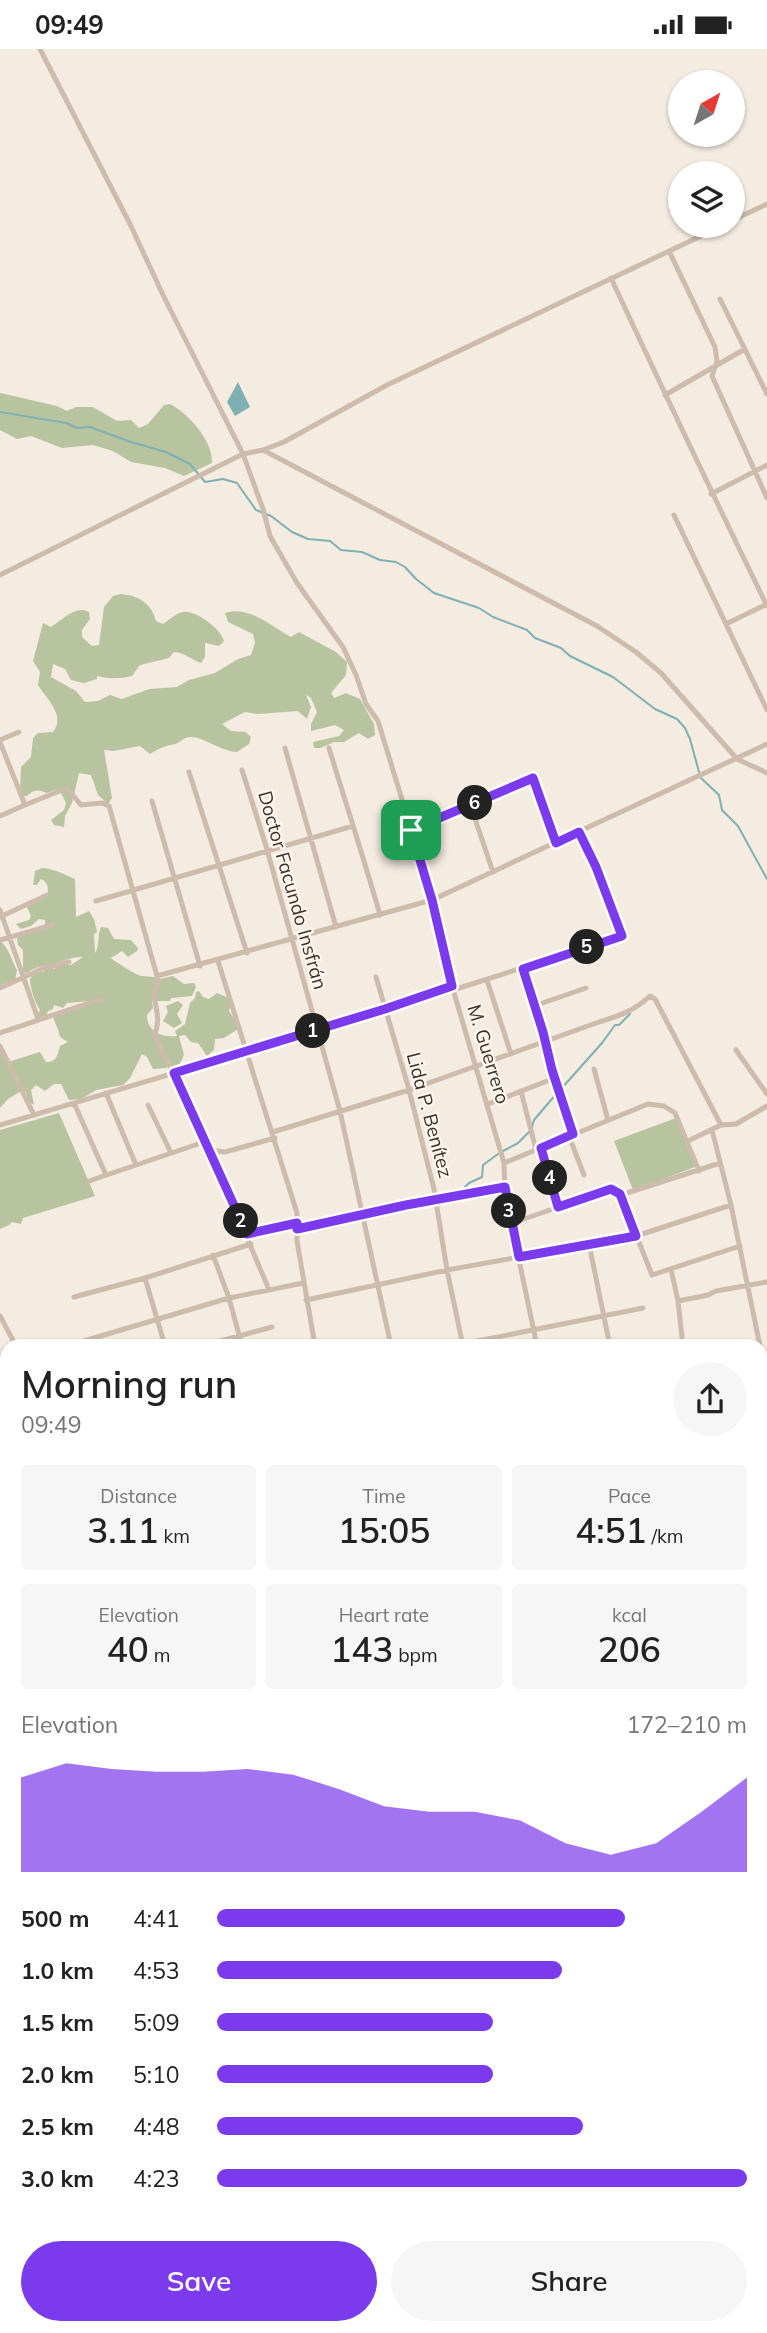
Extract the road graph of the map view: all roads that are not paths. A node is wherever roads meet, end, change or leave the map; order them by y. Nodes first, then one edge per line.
1 (40, 49) edge
2 (767, 204) edge
3 (745, 214) edge
4 (696, 238) edge
5 (668, 251) junction
6 (611, 278) junction
7 (720, 299) dead end
8 (745, 349) junction
9 (714, 367) junction
10 (767, 394) edge
11 (664, 395) junction
12 (262, 450) junction
13 (243, 454) junction
14 (767, 465) edge
15 (755, 472) junction
16 (712, 494) junction
17 (767, 498) edge
18 (674, 515) dead end
19 (0, 575) edge
20 (767, 605) edge
21 (726, 624) junction
22 (767, 710) edge
23 (19, 732) dead end
24 (0, 741) edge
25 (767, 744) edge
26 (285, 748) dead end
27 (329, 748) dead end
28 (737, 759) junction
29 (242, 770) dead end
30 (189, 772) dead end
31 (767, 773) edge
32 (152, 801) dead end
33 (471, 804) junction
34 (24, 805) junction
35 (0, 816) edge
36 (353, 826) junction
37 (411, 830) junction
38 (579, 832) junction
39 (310, 839) junction
40 (556, 843) junction
41 (267, 852) junction
42 (219, 866) junction
43 (493, 872) junction
44 (174, 879) junction
45 (131, 891) junction
46 (47, 895) dead end
47 (432, 900) junction
48 (96, 901) dead end
49 (1, 914) edge
50 (380, 915) junction
51 (52, 925) dead end
52 (336, 927) junction
53 (9, 937) junction
54 (0, 940) edge
55 (291, 940) junction
56 (247, 953) junction
57 (218, 961) junction
58 (69, 962) dead end
59 (200, 966) junction
60 (523, 969) junction
61 (157, 977) junction
62 (376, 977) dead end
63 (24, 979) junction
64 (487, 980) junction
65 (0, 988) edge
66 (452, 988) junction
67 (586, 988) dead end
68 (101, 999) dead end
69 (534, 1006) junction
70 (385, 1009) junction
71 (38, 1019) junction
72 (318, 1030) junction
73 (0, 1033) edge
74 (545, 1041) junction
75 (0, 1046) edge
76 (247, 1051) junction
77 (736, 1051) dead end
78 (510, 1054) junction
79 (477, 1066) junction
80 (594, 1069) dead end
81 (174, 1073) junction
82 (555, 1078) junction
83 (767, 1082) edge
84 (760, 1084) junction
85 (409, 1090) junction
86 (521, 1091) junction
87 (106, 1093) junction
88 (767, 1094) edge
89 (74, 1103) junction
90 (488, 1104) junction
91 (148, 1105) dead end
92 (767, 1106) edge
93 (340, 1111) junction
94 (34, 1115) junction
95 (608, 1120) junction
96 (0, 1125) edge
97 (721, 1125) junction
98 (712, 1131) junction
99 (274, 1135) junction
100 (571, 1135) junction
101 (688, 1141) junction
102 (204, 1142) junction
103 (538, 1149) junction
104 (208, 1150) junction
105 (171, 1153) junction
106 (504, 1163) junction
107 (720, 1163) junction
108 (136, 1165) junction
109 (699, 1171) junction
110 (106, 1175) junction
111 (584, 1175) dead end
112 (89, 1181) dead end
113 (505, 1187) junction
114 (620, 1194) junction
115 (436, 1200) junction
116 (731, 1205) junction
117 (558, 1207) junction
118 (363, 1215) junction
119 (512, 1223) junction
120 (297, 1226) junction
121 (247, 1234) junction
122 (636, 1236) junction
123 (251, 1244) junction
124 (589, 1244) junction
125 (740, 1246) junction
126 (214, 1255) junction
127 (519, 1257) junction
128 (447, 1269) junction
129 (671, 1269) junction
130 (145, 1278) junction
131 (767, 1282) edge
132 (303, 1283) junction
133 (376, 1285) junction
134 (748, 1285) junction
135 (269, 1290) junction
136 (74, 1297) dead end
137 (229, 1298) junction
138 (306, 1300) junction
139 (678, 1301) junction
140 (643, 1308) dead end
141 (0, 1316) edge
142 (604, 1316) junction
143 (158, 1320) junction
144 (272, 1327) dead end
145 (533, 1328) junction
146 (239, 1335) junction
147 (95, 1338) joint
148 (12, 1339) edge
149 (92, 1339) edge
150 (163, 1339) edge
151 (226, 1339) edge
152 (240, 1339) edge
153 (314, 1339) edge
154 (389, 1339) edge
155 (462, 1339) edge
156 (488, 1339) edge
157 (535, 1339) edge
158 (609, 1339) edge
159 (682, 1339) edge
160 (759, 1339) edge

1 - 13 street
2 - 3 street
4 - 5 street
5 - 6 street
5 - 9 street
6 - 11 street
6 - 12 street
7 - 8 street
8 - 9 street
8 - 10 street
9 - 11 street
9 - 15 street
11 - 16 street
12 - 13 street
12 - 28 street
13 - 19 street
13 - 37 street, M. Guerrero
14 - 15 street
15 - 16 street
15 - 17 street
16 - 20 street
18 - 21 street
20 - 21 street
21 - 22 street
23 - 24 street
24 - 34 street
25 - 28 street
26 - 39 street
27 - 36 street
28 - 31 street
28 - 38 street
29 - 41 street, Doctor Facundo Insfrán
30 - 42 street
32 - 44 street
33 - 37 street
33 - 40 street
33 - 43 street
34 - 35 street
34 - 45 street
36 - 39 street
36 - 50 street
37 - 47 street, M. Guerrero
38 - 40 street
38 - 60 street
39 - 41 street
39 - 52 street
40 - 43 street
41 - 42 street
41 - 55 street, Doctor Facundo Insfrán
42 - 44 street
42 - 56 street
43 - 47 street
44 - 45 street
44 - 59 street
45 - 48 street
45 - 61 street
46 - 49 street
47 - 50 street
47 - 66 street, M. Guerrero
49 - 53 street
50 - 52 street
51 - 53 street
52 - 55 street
53 - 54 street
53 - 63 street
55 - 56 street
55 - 72 street, Doctor Facundo Insfrán
56 - 57 street
57 - 59 street
57 - 76 street
58 - 63 street
59 - 61 street
60 - 64 street
60 - 69 street
61 - 81 street
62 - 70 street, Lida P. Benítez
63 - 65 street
63 - 71 street
64 - 66 street
64 - 78 street
66 - 70 street
66 - 79 street, M. Guerrero
67 - 69 street
68 - 71 street
69 - 74 street
70 - 72 street
70 - 85 street, Lida P. Benítez
71 - 73 street
72 - 76 street
72 - 93 street, Doctor Facundo Insfrán
74 - 78 street
74 - 82 street
74 - 97 street
75 - 94 street
76 - 81 street
76 - 99 street
77 - 84 street
78 - 79 street
79 - 85 street
79 - 90 street, M. Guerrero
80 - 95 street
81 - 87 street
81 - 102 street
82 - 86 street
82 - 100 street
83 - 84 street
84 - 88 street
85 - 93 street
85 - 115 street, Lida P. Benítez
86 - 90 street
86 - 103 street
87 - 89 street
87 - 108 street
89 - 94 street
89 - 110 street
90 - 106 street, M. Guerrero
91 - 105 street
92 - 97 street
93 - 99 street
93 - 118 street, Doctor Facundo Insfrán
94 - 96 street
95 - 100 street
95 - 101 street
97 - 98 street
98 - 101 street
98 - 107 street
99 - 104 street
99 - 120 street
100 - 103 street
100 - 111 street
101 - 109 street
102 - 104 street
102 - 105 street
103 - 106 street
103 - 117 street
104 - 121 street
105 - 108 street
106 - 113 street, M. Guerrero
107 - 109 street
107 - 116 street
108 - 110 street
109 - 114 street
110 - 112 street
113 - 115 street
113 - 119 street, M. Guerrero
114 - 117 street
114 - 122 street
115 - 118 street
115 - 128 street, Lida P. Benítez
116 - 122 street
116 - 125 street
117 - 119 street
118 - 120 street
118 - 133 street, Doctor Facundo Insfrán
119 - 127 street, M. Guerrero
120 - 121 street
120 - 132 street
121 - 123 street
122 - 124 street
122 - 129 street
123 - 126 street
123 - 135 street
124 - 127 street
124 - 142 street
125 - 129 street
125 - 134 street
126 - 130 street
126 - 137 street
127 - 128 street
127 - 145 street, M. Guerrero
128 - 133 street
128 - 155 street, Lida P. Benítez
129 - 139 street
130 - 136 street
130 - 143 street
131 - 134 street
132 - 135 street
132 - 138 street
133 - 138 street
133 - 154 street, Doctor Facundo Insfrán
134 - 139 street
134 - 160 street
135 - 137 street
137 - 143 street
137 - 146 street
138 - 153 street
139 - 159 street
140 - 142 street
141 - 148 street
142 - 145 street
142 - 158 street
143 - 147 street
143 - 150 street
144 - 146 street
145 - 156 street
145 - 157 street, M. Guerrero
146 - 151 street
146 - 152 street
147 - 149 street

